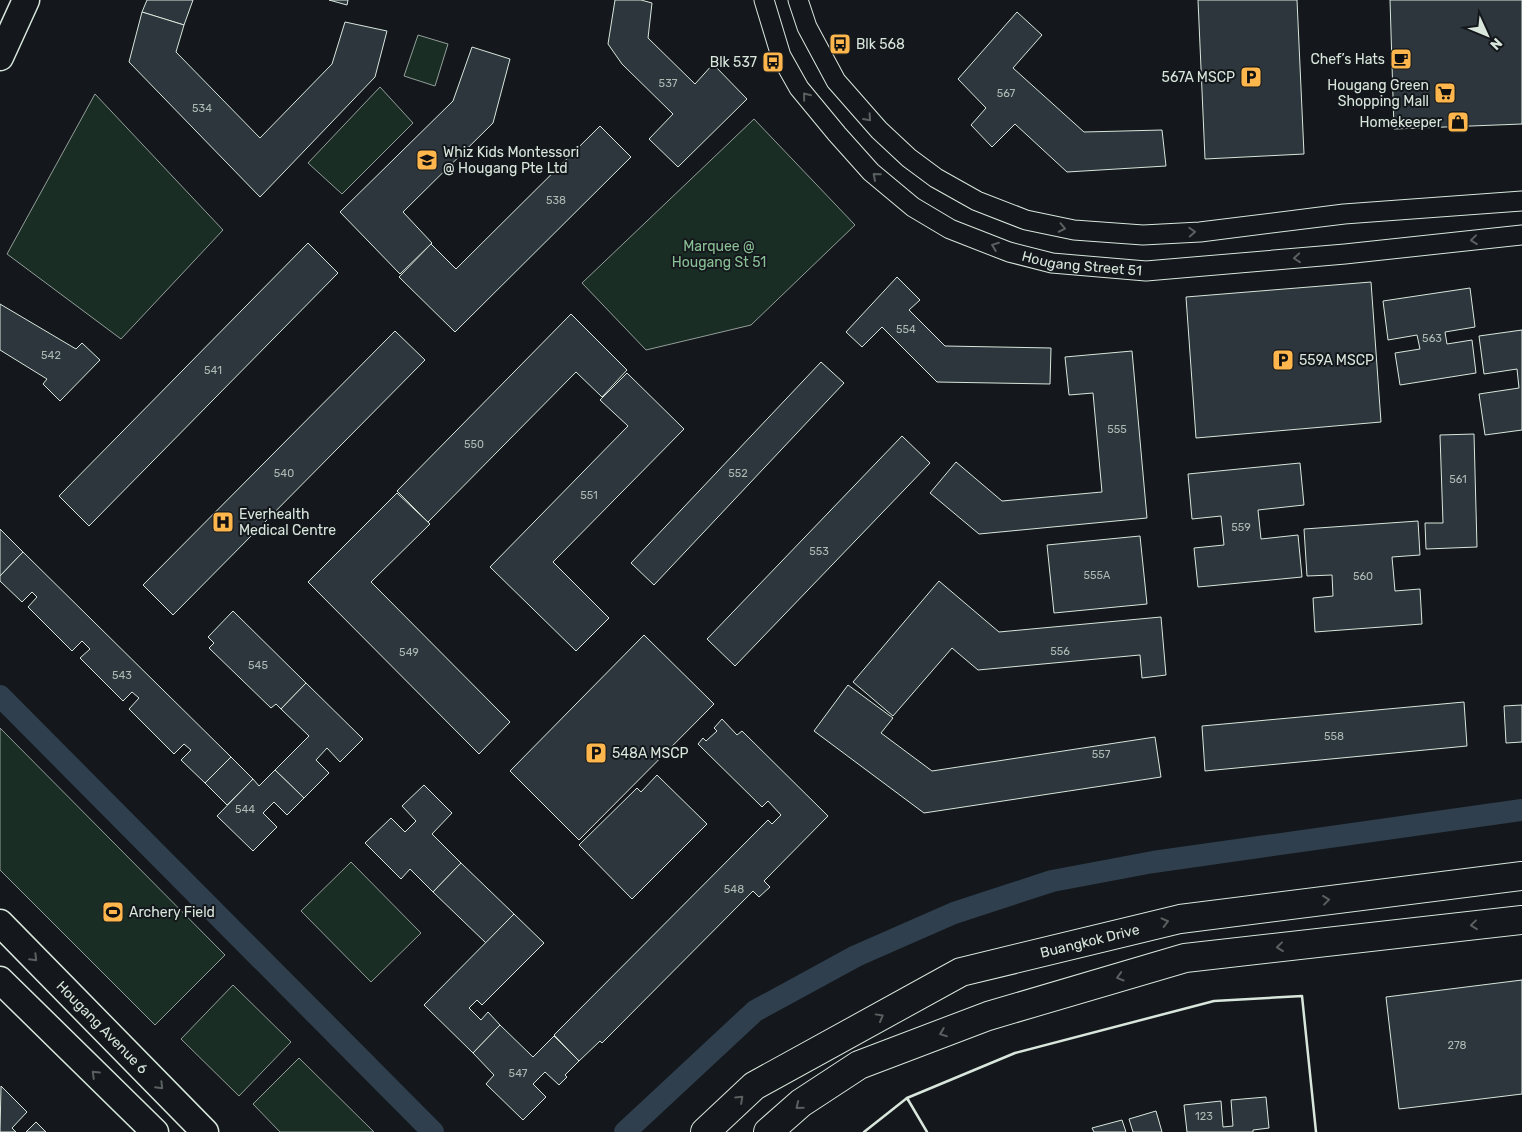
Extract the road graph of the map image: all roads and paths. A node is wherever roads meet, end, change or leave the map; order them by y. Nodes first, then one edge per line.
1 (26, 0) edge
2 (764, 0) edge
3 (798, 0) edge
4 (0, 57) edge
5 (1522, 201) edge
6 (1522, 235) edge
7 (1522, 876) edge
8 (1522, 920) edge
9 (0, 924) edge
10 (0, 980) edge
11 (155, 1132) edge
12 (205, 1132) edge
13 (705, 1132) edge
14 (768, 1132) edge

1 - 4 street
6 -> 2 street, Hougang Street 51
3 -> 5 street
13 -> 7 main road, Buangkok Drive
8 -> 14 main road
9 -> 12 street, Hougang Avenue 6
11 -> 10 street

